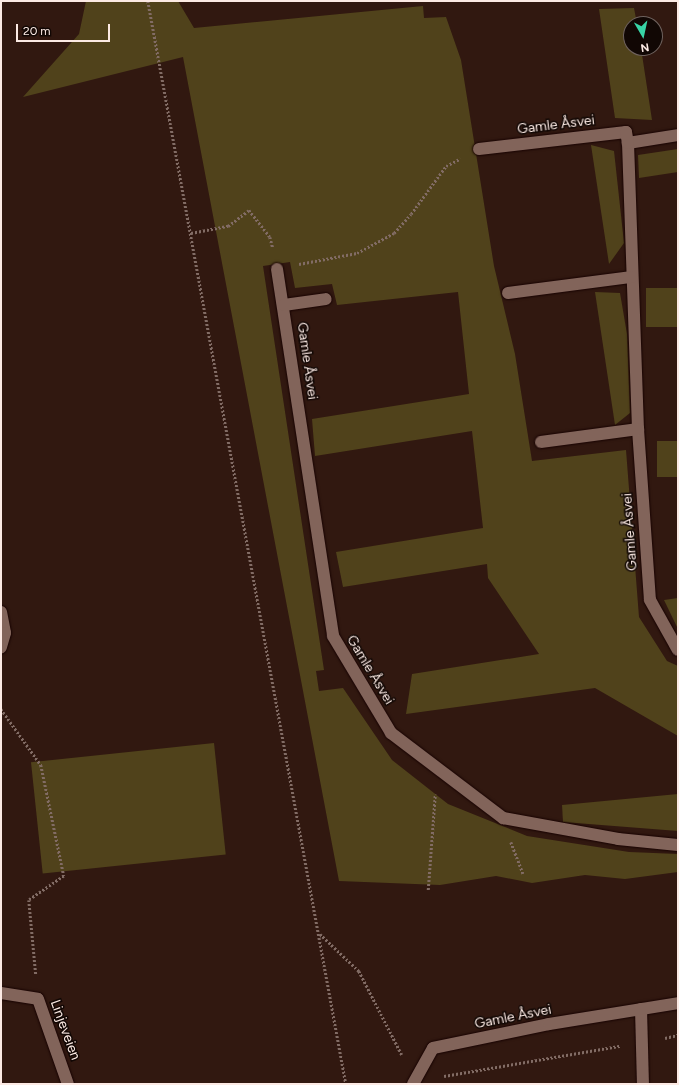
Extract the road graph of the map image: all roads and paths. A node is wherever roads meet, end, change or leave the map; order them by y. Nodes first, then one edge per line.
1 (148, 1) edge
2 (678, 135) edge
3 (628, 143) junction
4 (479, 149) joint
5 (191, 233) junction
6 (278, 269) junction
7 (632, 277) junction
8 (508, 293) dead end
9 (326, 299) dead end
10 (284, 305) junction
11 (638, 429) junction
12 (541, 442) dead end
13 (1, 612) edge
14 (1, 647) edge
15 (678, 650) edge
16 (1, 708) edge
17 (437, 768) junction
18 (503, 818) junction
19 (678, 846) edge
20 (523, 874) dead end
21 (428, 890) dead end
22 (320, 933) junction
23 (1, 993) edge
24 (38, 999) junction
25 (678, 1003) edge
26 (641, 1009) junction
27 (678, 1035) edge
28 (642, 1042) junction
29 (414, 1083) edge
30 (68, 1084) edge
31 (346, 1084) edge
32 (643, 1084) edge

1 - 5 path
2 - 3 street
3 - 4 street, Gamle Åsvei
3 - 7 street, Gamle Åsvei
4 - 6 path
5 - 6 path
5 - 22 path
6 - 10 street, Gamle Åsvei
7 - 8 street
7 - 11 street, Gamle Åsvei
9 - 10 street, Gamle Åsvei
10 - 17 street, Gamle Åsvei
11 - 12 street
11 - 15 street, Gamle Åsvei
13 - 14 street
16 - 24 path
17 - 18 street, Gamle Åsvei
17 - 21 path
18 - 19 street, Gamle Åsvei
18 - 20 path
22 - 29 path
22 - 31 path
23 - 24 street, Linjeveien
24 - 30 street, Linjeveien
25 - 26 street, Gamle Åsvei
26 - 28 street
26 - 29 street, Gamle Åsvei
27 - 28 path
28 - 29 path
28 - 32 street

